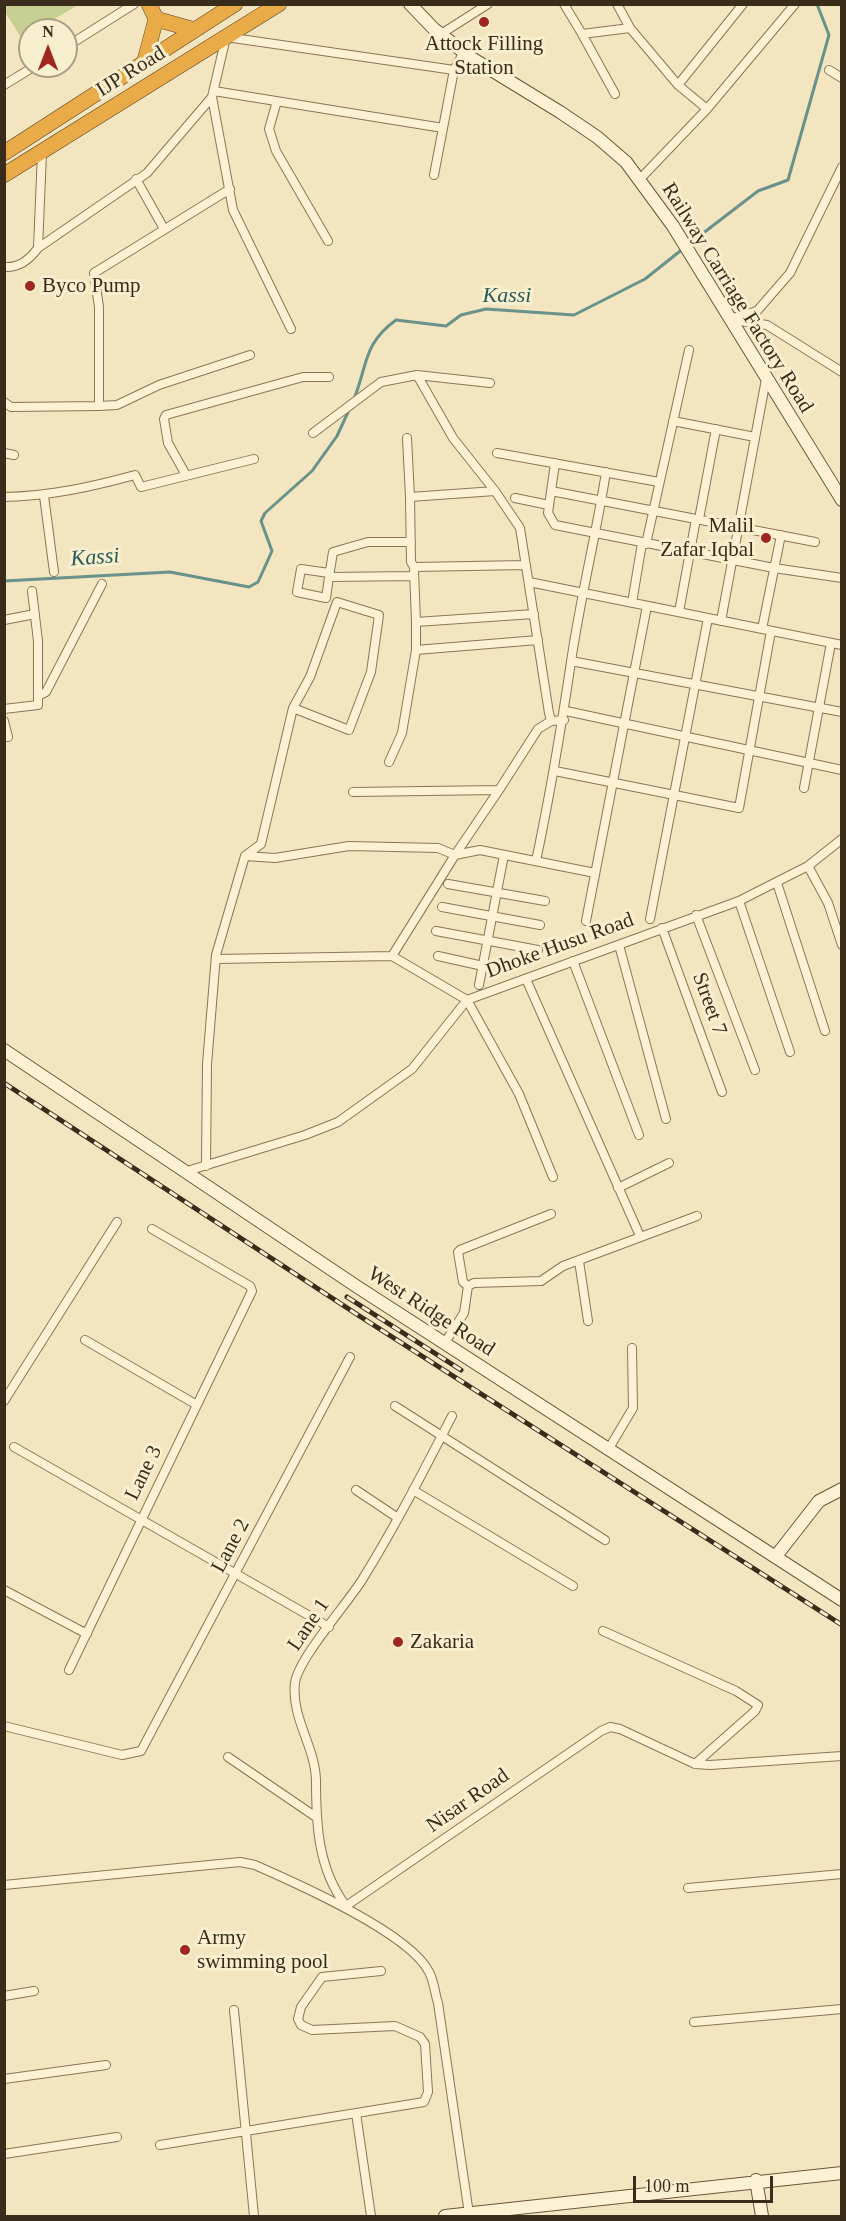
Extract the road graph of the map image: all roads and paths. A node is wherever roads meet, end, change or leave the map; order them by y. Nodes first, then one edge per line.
1 (135, 4) edge
2 (149, 4) edge
3 (235, 4) edge
4 (279, 4) edge
5 (410, 4) edge
6 (488, 4) edge
7 (564, 4) edge
8 (617, 4) edge
9 (743, 4) edge
10 (795, 4) edge
11 (156, 19) junction
12 (630, 28) junction
13 (195, 30) junction
14 (441, 34) junction
15 (582, 34) junction
16 (226, 37) junction
17 (78, 40) edge
18 (464, 52) junction
19 (145, 60) junction
20 (454, 70) junction
21 (829, 70) dead end
22 (18, 76) edge
23 (842, 78) edge
24 (4, 84) edge
25 (678, 85) junction
26 (213, 94) junction
27 (615, 94) dead end
28 (277, 101) junction
29 (707, 109) junction
30 (443, 128) junction
31 (4, 153) edge
32 (42, 153) junction
33 (842, 167) edge
34 (4, 175) edge
35 (434, 175) dead end
36 (136, 179) junction
37 (640, 179) junction
38 (230, 189) junction
39 (164, 228) junction
40 (328, 242) dead end
41 (38, 248) junction
42 (4, 267) edge
43 (729, 319) junction
44 (291, 329) dead end
45 (689, 350) dead end
46 (250, 355) dead end
47 (842, 372) edge
48 (417, 375) junction
49 (329, 377) dead end
50 (766, 379) junction
51 (490, 383) dead end
52 (4, 402) edge
53 (99, 403) junction
54 (673, 421) junction
55 (716, 429) junction
56 (313, 433) dead end
57 (755, 437) junction
58 (407, 438) dead end
59 (4, 453) edge
60 (496, 453) dead end
61 (14, 455) dead end
62 (254, 459) dead end
63 (555, 463) junction
64 (606, 472) junction
65 (186, 475) junction
66 (659, 482) junction
67 (495, 491) junction
68 (551, 491) junction
69 (44, 496) junction
70 (410, 496) junction
71 (4, 497) edge
72 (515, 498) dead end
73 (841, 498) edge
74 (602, 500) junction
75 (549, 505) junction
76 (653, 510) junction
77 (698, 519) junction
78 (738, 527) junction
79 (597, 534) junction
80 (781, 535) junction
81 (411, 542) junction
82 (815, 542) dead end
83 (644, 543) junction
84 (688, 552) junction
85 (731, 560) junction
86 (526, 565) junction
87 (774, 568) junction
88 (414, 571) junction
89 (54, 572) dead end
90 (842, 578) edge
91 (529, 582) junction
92 (102, 584) dead end
93 (32, 591) dead end
94 (585, 593) junction
95 (632, 603) junction
96 (647, 606) junction
97 (679, 612) junction
98 (35, 614) junction
99 (534, 614) junction
100 (708, 618) junction
101 (4, 620) edge
102 (721, 621) junction
103 (416, 622) junction
104 (766, 630) junction
105 (538, 640) junction
106 (831, 643) junction
107 (842, 645) edge
108 (416, 650) junction
109 (571, 661) junction
110 (634, 673) junction
111 (695, 685) junction
112 (38, 696) junction
113 (759, 697) junction
114 (293, 708) junction
115 (818, 708) junction
116 (4, 709) edge
117 (566, 711) junction
118 (842, 712) edge
119 (564, 720) junction
120 (4, 721) edge
121 (551, 721) junction
122 (624, 723) junction
123 (685, 736) junction
124 (8, 737) dead end
125 (749, 750) junction
126 (389, 762) dead end
127 (808, 763) junction
128 (842, 770) edge
129 (555, 771) junction
130 (612, 783) junction
131 (804, 788) dead end
132 (499, 790) junction
133 (353, 792) dead end
134 (674, 796) junction
135 (842, 839) edge
136 (455, 855) junction
137 (504, 855) junction
138 (245, 856) junction
139 (536, 861) junction
140 (808, 866) junction
141 (595, 873) junction
142 (777, 883) junction
143 (448, 884) dead end
144 (496, 893) junction
145 (544, 902) dead end
146 (739, 902) junction
147 (441, 907) dead end
148 (696, 915) junction
149 (492, 916) junction
150 (651, 919) dead end
151 (586, 921) dead end
152 (540, 925) dead end
153 (662, 928) junction
154 (436, 931) dead end
155 (487, 941) junction
156 (619, 945) junction
157 (842, 945) edge
158 (538, 950) dead end
159 (392, 956) junction
160 (438, 956) dead end
161 (216, 959) junction
162 (573, 961) junction
163 (483, 966) junction
164 (526, 979) junction
165 (479, 986) dead end
166 (466, 1000) junction
167 (825, 1031) dead end
168 (4, 1050) edge
169 (790, 1052) dead end
170 (755, 1070) dead end
171 (722, 1092) dead end
172 (666, 1119) dead end
173 (639, 1135) dead end
174 (669, 1163) dead end
175 (206, 1166) junction
176 (184, 1173) junction
177 (553, 1177) dead end
178 (618, 1188) junction
179 (551, 1214) dead end
180 (697, 1216) dead end
181 (117, 1222) dead end
182 (152, 1229) dead end
183 (640, 1236) junction
184 (579, 1261) junction
185 (468, 1286) junction
186 (588, 1321) dead end
187 (85, 1340) dead end
188 (444, 1344) junction
189 (632, 1348) dead end
190 (350, 1357) dead end
191 (4, 1401) edge
192 (197, 1405) junction
193 (395, 1406) dead end
194 (452, 1416) dead end
195 (442, 1436) junction
196 (14, 1447) dead end
197 (608, 1450) junction
198 (842, 1489) edge
199 (356, 1490) dead end
200 (413, 1490) junction
201 (828, 1495) junction
202 (842, 1497) edge
203 (398, 1518) junction
204 (142, 1520) junction
205 (605, 1540) dead end
206 (776, 1556) junction
207 (237, 1574) junction
208 (573, 1586) dead end
209 (4, 1590) edge
210 (842, 1600) edge
211 (329, 1627) junction
212 (603, 1631) dead end
213 (87, 1634) junction
214 (69, 1670) dead end
215 (4, 1726) edge
216 (842, 1756) edge
217 (228, 1757) dead end
218 (695, 1764) junction
219 (316, 1817) junction
220 (842, 1874) edge
221 (4, 1885) edge
222 (688, 1888) dead end
223 (346, 1906) junction
224 (381, 1971) dead end
225 (34, 1991) dead end
226 (4, 1996) edge
227 (842, 2009) edge
228 (234, 2010) dead end
229 (694, 2022) dead end
230 (106, 2065) dead end
231 (4, 2079) edge
232 (356, 2113) junction
233 (244, 2131) junction
234 (117, 2137) dead end
235 (160, 2145) dead end
236 (4, 2154) edge
237 (842, 2173) edge
238 (756, 2180) junction
239 (469, 2214) junction
240 (254, 2217) edge
241 (371, 2217) edge
242 (446, 2217) edge
243 (762, 2217) edge

1 - 17 street
2 - 11 highway
3 - 13 highway, IJP Road
4 - 16 highway, IJP Road
5 - 14 main road, Railway Carriage Factory Road
6 - 14 street
7 - 15 street
8 - 12 street
9 - 25 street
10 - 29 street
11 - 13 highway
11 - 19 highway
12 - 15 street
12 - 25 street
13 - 19 highway, IJP Road
14 - 18 main road, Railway Carriage Factory Road
15 - 27 street
16 - 20 street
16 - 26 street
16 - 32 highway, IJP Road
18 - 20 street
18 - 37 main road, Railway Carriage Factory Road
19 - 31 highway, IJP Road
20 - 30 street
21 - 23 street
22 - 24 street
25 - 29 street
26 - 28 street
26 - 36 street
26 - 38 street
28 - 30 street
28 - 40 street
29 - 37 street
30 - 35 street
32 - 34 highway, IJP Road
32 - 41 street
33 - 43 street
36 - 39 street
36 - 41 street
37 - 43 main road, Railway Carriage Factory Road
38 - 39 street
38 - 44 street
39 - 53 street
41 - 42 street
43 - 47 street
43 - 50 main road, Railway Carriage Factory Road
45 - 54 street
46 - 53 street
48 - 51 street
48 - 56 street
48 - 67 street
49 - 65 street
50 - 57 street
50 - 73 main road, Railway Carriage Factory Road
52 - 53 street
54 - 55 street
54 - 66 street
55 - 57 street
55 - 77 street
57 - 78 street
58 - 70 street
59 - 61 street
60 - 63 street
62 - 65 street
63 - 64 street
63 - 68 street
64 - 66 street
64 - 74 street
65 - 69 street
66 - 76 street
67 - 70 street
67 - 86 street
68 - 74 street
68 - 75 street
69 - 71 street
69 - 89 street
70 - 81 street
72 - 75 street
74 - 76 street
74 - 79 street
75 - 79 street
76 - 77 street
76 - 83 street
77 - 78 street
77 - 84 street
78 - 80 street
78 - 85 street
79 - 83 street
79 - 94 street
80 - 82 street
80 - 87 street
81 - 88 street
81 - 88 street
83 - 84 street
83 - 95 street
84 - 85 street
84 - 97 street
85 - 87 street
85 - 102 street
86 - 88 street
86 - 91 street
87 - 90 street
87 - 104 street
88 - 103 street
91 - 94 street
91 - 99 street
92 - 112 street
93 - 98 street
94 - 95 street
94 - 109 street
95 - 96 street
96 - 97 street
96 - 110 street
97 - 100 street
98 - 101 street
98 - 112 street
99 - 103 street
99 - 105 street
100 - 102 street
100 - 111 street
102 - 104 street
103 - 108 street
104 - 106 street
104 - 113 street
105 - 108 street
105 - 121 street
106 - 107 street
106 - 115 street
108 - 126 street
109 - 110 street
109 - 117 street
110 - 111 street
110 - 122 street
111 - 113 street
111 - 123 street
112 - 116 street
113 - 115 street
113 - 125 street
114 - 114 street
114 - 138 street
115 - 118 street
115 - 127 street
117 - 119 street
117 - 122 street
119 - 121 street
119 - 129 street
120 - 124 street
121 - 132 street
122 - 123 street
122 - 130 street
123 - 125 street
123 - 134 street
125 - 127 street
125 - 134 street
127 - 128 street
127 - 131 street
129 - 130 street
129 - 139 street
130 - 134 street
130 - 141 street
132 - 133 street
132 - 136 street
134 - 150 street
135 - 140 street, Dhoke Husu Road
136 - 137 street
136 - 138 street
136 - 159 street
137 - 139 street
137 - 144 street
138 - 161 street
139 - 141 street
140 - 142 street, Dhoke Husu Road
140 - 157 street
141 - 151 street
142 - 146 street, Dhoke Husu Road
142 - 167 street
143 - 144 street
144 - 145 street
144 - 149 street
146 - 148 street, Dhoke Husu Road
146 - 169 street
147 - 149 street
148 - 153 street, Dhoke Husu Road
148 - 170 street
149 - 152 street
149 - 155 street
153 - 156 street, Dhoke Husu Road
153 - 171 street, Street 7
154 - 155 street
155 - 158 street
155 - 163 street
156 - 162 street, Dhoke Husu Road
156 - 172 street
159 - 161 street
159 - 166 street
160 - 163 street
161 - 175 street
162 - 164 street, Dhoke Husu Road
162 - 173 street
163 - 165 street
164 - 166 street, Dhoke Husu Road
164 - 178 street
166 - 175 street, Dhoke Husu Road
166 - 177 street
168 - 176 main road, West Ridge Road
174 - 178 street
175 - 176 street, Dhoke Husu Road
176 - 188 main road, West Ridge Road
178 - 183 street
179 - 185 street
180 - 183 street
181 - 191 street
182 - 192 street, Lane 3
183 - 184 street
184 - 185 street
184 - 186 street
185 - 188 street
187 - 192 street
188 - 197 main road, West Ridge Road
189 - 197 street
190 - 207 street, Lane 2
192 - 204 street, Lane 3
193 - 195 street
194 - 195 street, Lane 1
195 - 200 street, Lane 1
195 - 205 street
196 - 204 street
197 - 206 main road, West Ridge Road
198 - 201 main road
199 - 203 street
200 - 203 street, Lane 1
200 - 208 street
201 - 202 street
201 - 206 main road
203 - 211 street, Lane 1
204 - 207 street
204 - 213 street, Lane 3
206 - 210 main road, West Ridge Road
207 - 211 street
207 - 215 street, Lane 2
209 - 213 street
211 - 219 street, Lane 1
212 - 218 street
213 - 214 street, Lane 3
216 - 218 street
217 - 219 street
218 - 223 street, Nisar Road
219 - 223 street, Lane 1
220 - 222 street
221 - 223 street
223 - 239 street
224 - 232 street
225 - 226 street
227 - 229 street
228 - 233 street
230 - 231 street
232 - 233 street
232 - 241 street
233 - 235 street
233 - 240 street
234 - 236 street
237 - 238 main road
238 - 239 main road
238 - 243 main road
239 - 242 main road

